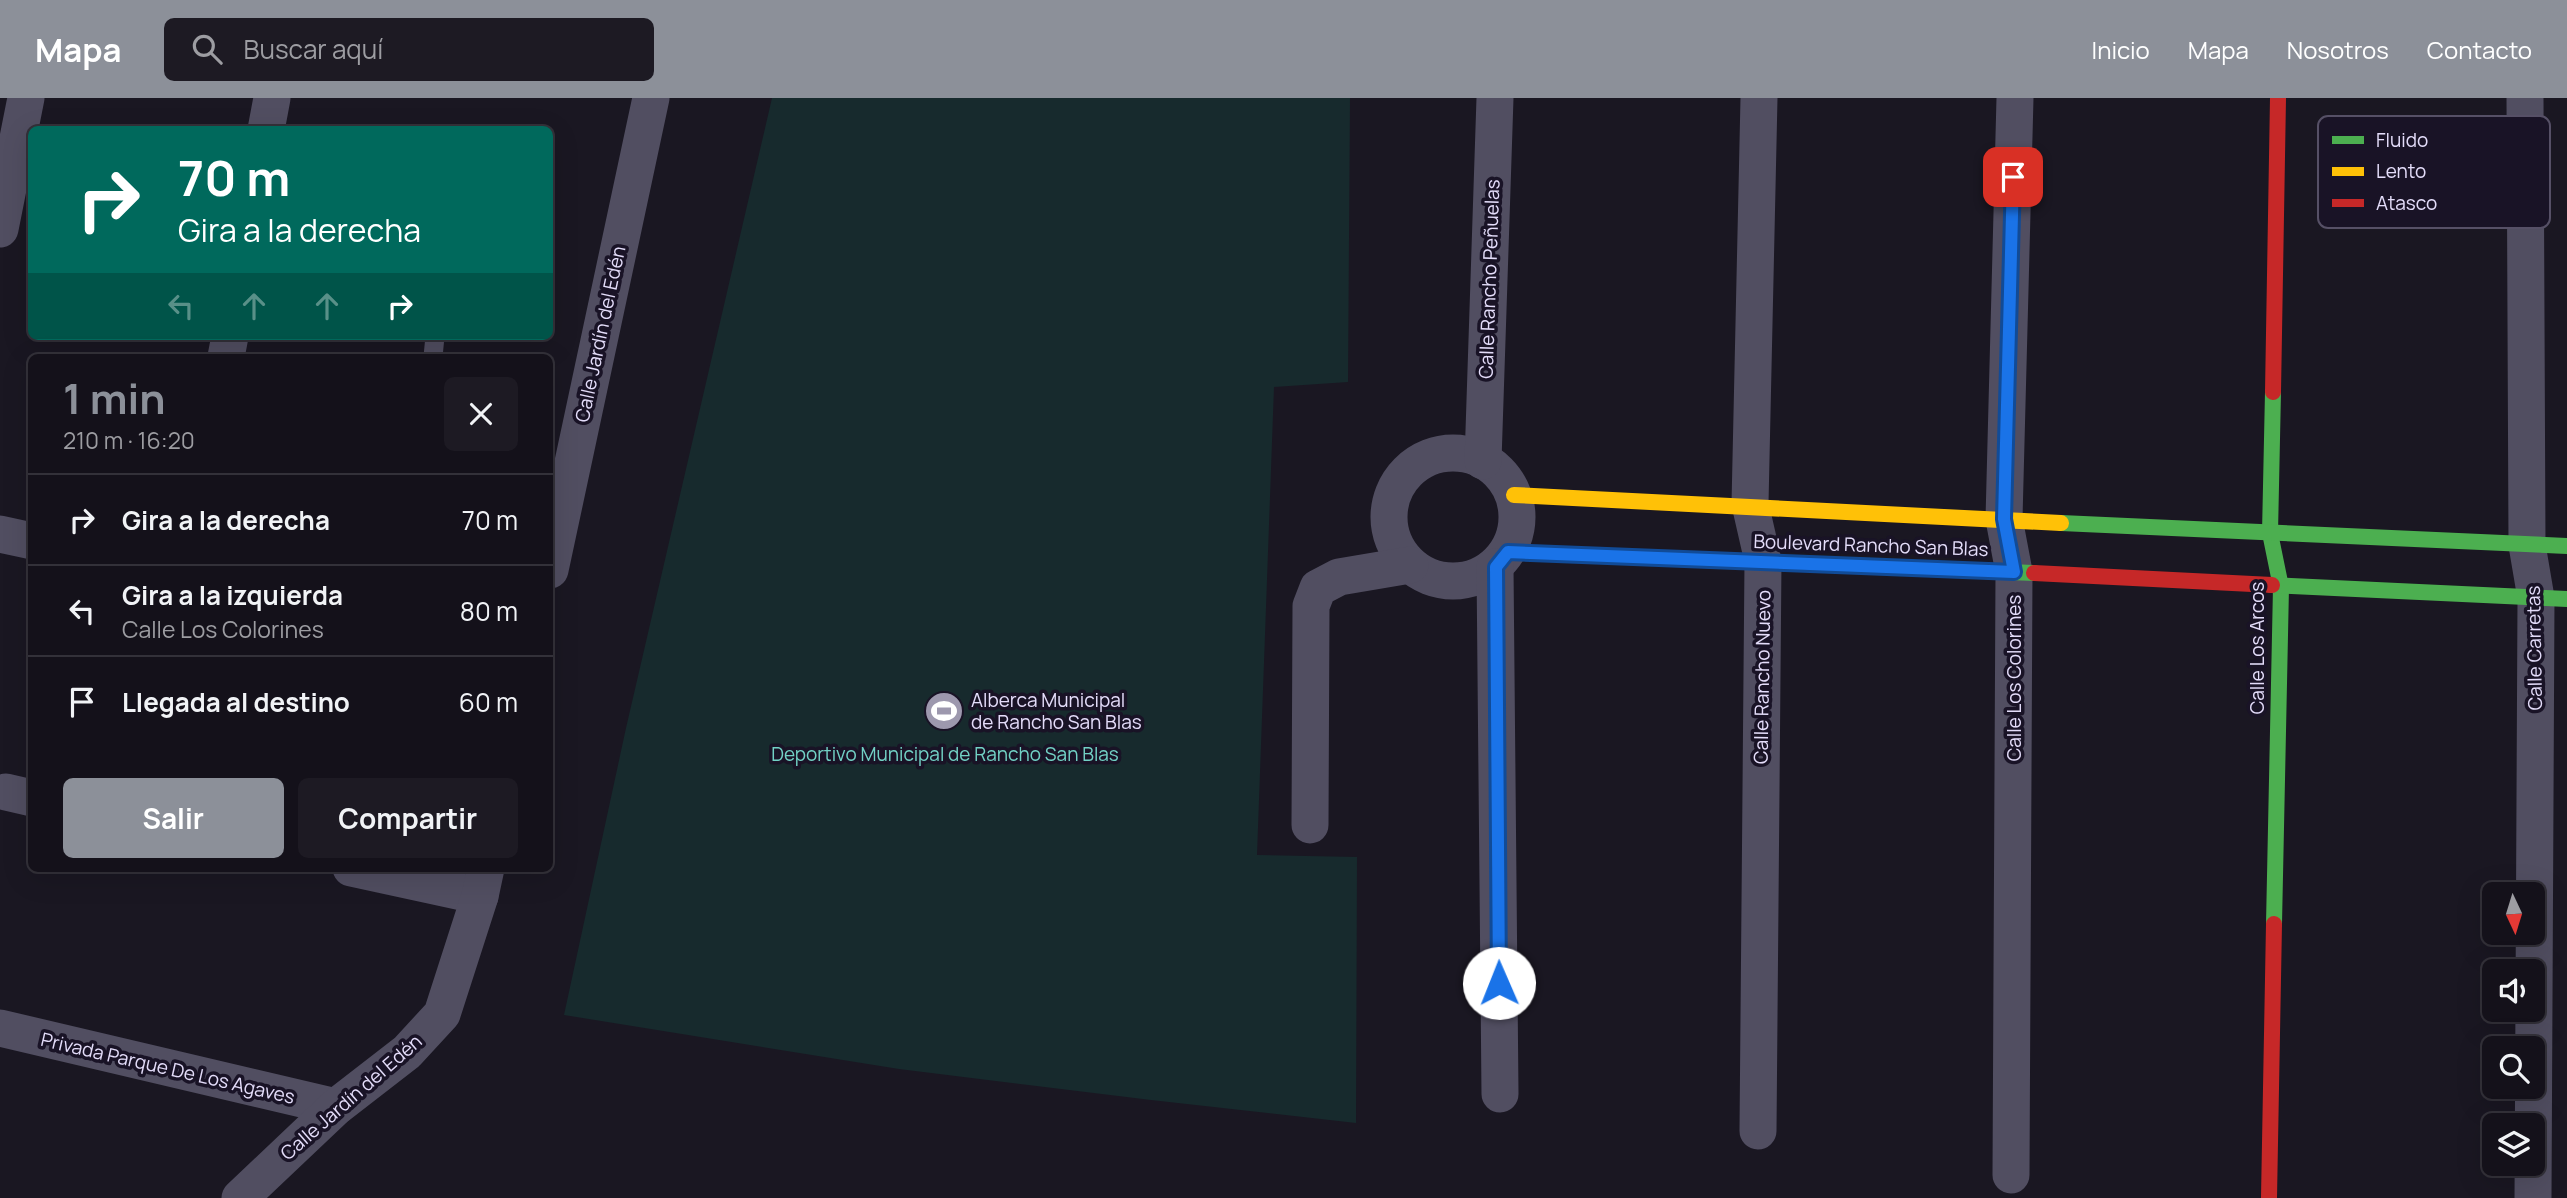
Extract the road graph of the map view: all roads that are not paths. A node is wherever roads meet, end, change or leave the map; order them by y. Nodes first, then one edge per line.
1 (26, 98) edge
2 (272, 98) edge
3 (651, 98) edge
4 (1495, 98) edge
5 (1759, 98) edge
6 (2015, 98) edge
7 (2278, 98) edge
8 (2525, 98) edge
9 (2525, 116) edge
10 (267, 126) edge
11 (2526, 228) edge
12 (0, 229) edge
13 (1483, 461) junction
14 (1514, 495) junction
15 (1750, 504) junction
16 (2004, 519) junction
17 (554, 529) edge
18 (0, 534) edge
19 (2270, 534) junction
20 (28, 540) edge
21 (2527, 545) junction
22 (2567, 546) edge
23 (1502, 559) junction
24 (1763, 561) junction
25 (1410, 565) junction
26 (2014, 572) junction
27 (2281, 587) junction
28 (2551, 599) edge
29 (1310, 825) dead end
30 (389, 872) edge
31 (483, 882) edge
32 (0, 1028) edge
33 (1500, 1094) dead end
34 (336, 1107) junction
35 (1758, 1131) dead end
36 (2011, 1175) dead end
37 (240, 1198) edge
38 (2269, 1198) edge
39 (2533, 1198) edge

1 - 12 street
2 - 10 street
3 - 17 street, Calle Jardín del Edén
4 - 13 street, Calle Rancho Peñuelas
5 - 15 street, Calle Rancho Nuevo
6 - 16 street, Calle Los Colorines
7 - 19 street, Calle Los Arcos
8 - 9 street, Calle Carretas
11 - 21 street, Calle Carretas
13 - 14 street
13 - 25 street
14 - 15 street, Boulevard Rancho San Blas
14 - 23 street
15 - 16 street, Boulevard Rancho San Blas
15 - 24 street, Calle Rancho Nuevo
16 - 19 street, Boulevard Rancho San Blas
16 - 26 street, Calle Los Colorines
18 - 20 street
19 - 21 street, Boulevard Rancho San Blas
19 - 27 street, Calle Los Arcos
21 - 22 street, Boulevard Rancho San Blas
21 - 28 street, Calle Carretas
23 - 24 street, Boulevard Rancho San Blas
23 - 25 street
23 - 33 street
24 - 26 street, Boulevard Rancho San Blas
24 - 35 street, Calle Rancho Nuevo
25 - 29 street
26 - 27 street, Boulevard Rancho San Blas
26 - 36 street, Calle Los Colorines
27 - 28 street, Boulevard Rancho San Blas
27 - 38 street, Calle Los Arcos
28 - 39 street, Calle Carretas
30 - 31 street
31 - 34 street, Calle Jardín del Edén
32 - 34 street, Privada Parque De Los Agaves
34 - 37 street, Calle Jardín del Edén

